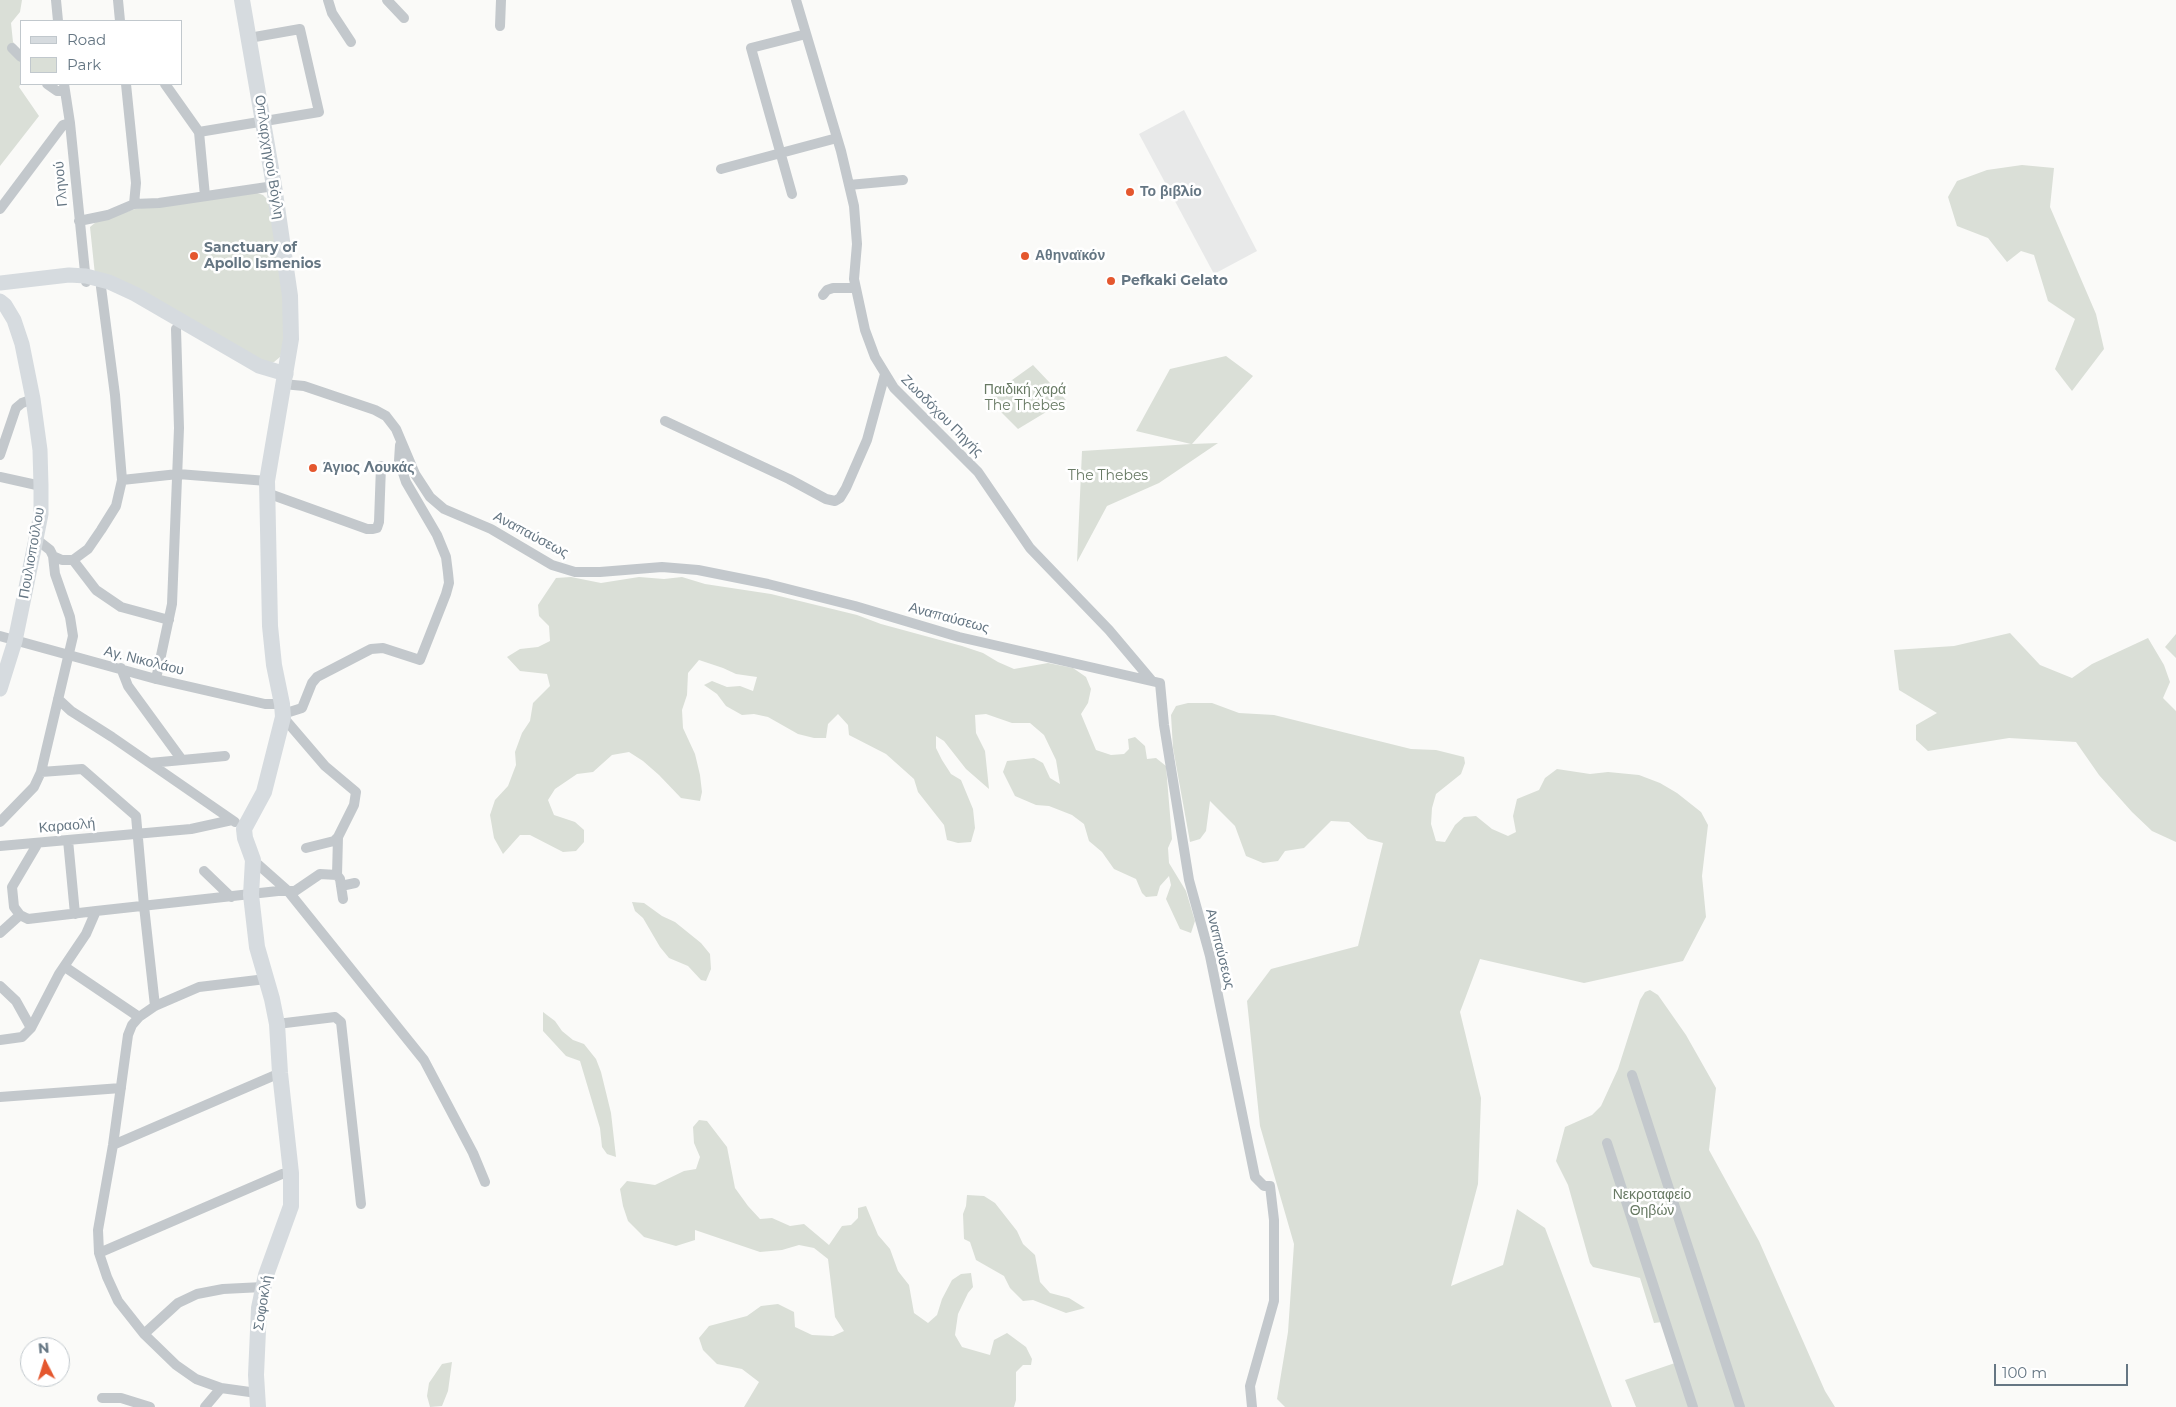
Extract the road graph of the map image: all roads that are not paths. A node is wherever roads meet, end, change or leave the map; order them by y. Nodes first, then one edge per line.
1 (56, 0) edge
2 (118, 0) edge
3 (242, 0) edge
4 (328, 0) edge
5 (387, 0) edge
6 (501, 0) edge
7 (808, 0) edge
8 (797, 2) edge
9 (404, 18) dead end
10 (58, 20) edge
11 (120, 20) edge
12 (500, 26) dead end
13 (806, 34) junction
14 (249, 38) junction
15 (351, 42) dead end
16 (12, 48) dead end
17 (20, 56) edge
18 (48, 85) edge
19 (126, 85) edge
20 (166, 85) edge
21 (64, 88) edge
22 (263, 120) junction
23 (70, 123) junction
24 (199, 132) junction
25 (836, 138) junction
26 (780, 154) junction
27 (721, 169) dead end
28 (903, 180) dead end
29 (849, 185) junction
30 (274, 186) junction
31 (792, 194) dead end
32 (205, 196) junction
33 (134, 204) junction
34 (1, 208) edge
35 (79, 221) junction
36 (91, 282) junction
37 (0, 283) edge
38 (855, 288) junction
39 (0, 294) edge
40 (823, 295) dead end
41 (0, 301) edge
42 (172, 323) junction
43 (885, 374) junction
44 (284, 378) junction
45 (33, 399) junction
46 (665, 421) dead end
47 (400, 442) junction
48 (0, 455) edge
49 (381, 466) dead end
50 (178, 474) junction
51 (0, 477) edge
52 (122, 480) junction
53 (41, 486) junction
54 (267, 487) junction
55 (36, 539) junction
56 (53, 556) junction
57 (73, 560) junction
58 (169, 620) junction
59 (0, 636) edge
60 (15, 641) junction
61 (68, 656) junction
62 (1130, 657) junction
63 (121, 668) junction
64 (1116, 673) junction
65 (156, 679) junction
66 (1152, 681) junction
67 (0, 689) edge
68 (58, 699) junction
69 (283, 711) junction
70 (225, 756) dead end
71 (182, 760) junction
72 (150, 763) junction
73 (41, 772) junction
74 (0, 822) edge
75 (238, 824) junction
76 (137, 834) junction
77 (338, 837) junction
78 (68, 840) junction
79 (38, 843) junction
80 (0, 846) edge
81 (306, 848) dead end
82 (253, 860) junction
83 (204, 871) dead end
84 (337, 875) junction
85 (355, 883) dead end
86 (341, 886) junction
87 (288, 892) junction
88 (250, 895) junction
89 (231, 897) junction
90 (342, 899) dead end
91 (144, 906) junction
92 (96, 912) junction
93 (75, 914) junction
94 (20, 915) junction
95 (0, 933) edge
96 (65, 967) junction
97 (266, 979) junction
98 (0, 986) edge
99 (155, 1006) junction
100 (139, 1017) junction
101 (277, 1024) junction
102 (31, 1028) junction
103 (0, 1040) edge
104 (280, 1073) junction
105 (1632, 1075) dead end
106 (121, 1088) junction
107 (0, 1097) edge
108 (1607, 1143) dead end
109 (113, 1145) junction
110 (291, 1173) junction
111 (485, 1182) dead end
112 (361, 1204) dead end
113 (99, 1253) junction
114 (262, 1287) junction
115 (144, 1334) junction
116 (221, 1388) junction
117 (102, 1398) dead end
118 (257, 1400) edge
119 (150, 1407) edge
120 (206, 1407) edge
121 (1252, 1407) edge
122 (1693, 1407) edge
123 (1740, 1407) edge

1 - 10 street
2 - 11 street
3 - 14 main road, Οπλαρχηγού Βόγλη
4 - 15 street
5 - 9 street
6 - 12 street
7 - 8 street
8 - 13 street, Ζωοδόχου Πηγής
13 - 25 street, Ζωοδόχου Πηγής
13 - 26 street
14 - 22 main road, Οπλαρχηγού Βόγλη
14 - 22 street
16 - 17 street
18 - 21 street
19 - 33 street
20 - 24 street
21 - 23 street, Γληνού
22 - 24 street
22 - 30 main road, Οπλαρχηγού Βόγλη
23 - 34 street
23 - 35 street, Γληνού
24 - 32 street
25 - 26 street
25 - 29 street, Ζωοδόχου Πηγής
26 - 27 street
26 - 31 street
28 - 29 street
29 - 38 street, Ζωοδόχου Πηγής
30 - 32 street
30 - 44 main road, Οπλαρχηγού Βόγλη
32 - 33 street
33 - 35 street
35 - 36 street, Γληνού
36 - 37 street
36 - 39 street
36 - 42 street
36 - 52 street, Γληνού
38 - 40 street
38 - 43 street, Ζωοδόχου Πηγής
41 - 45 street, Πουλιοπούλου
42 - 44 street
42 - 50 street
43 - 46 street
43 - 62 street, Ζωοδόχου Πηγής
44 - 47 street, Αναπαύσεως
44 - 54 main road, Οπλαρχηγού Βόγλη
45 - 48 street
45 - 53 street, Πουλιοπούλου
47 - 64 street, Αναπαύσεως
47 - 69 street
49 - 54 street
50 - 52 street
50 - 54 street
50 - 58 street
51 - 53 street
52 - 57 street, Γληνού
53 - 55 street, Πουλιοπούλου
54 - 69 main road, Οπλαρχηγού Βόγλη
55 - 56 street
55 - 60 street, Πουλιοπούλου
56 - 57 street
56 - 61 street
57 - 58 street
58 - 65 street
59 - 60 street, Αγ. Νικολάου
60 - 61 street, Αγ. Νικολάου
60 - 67 street, Πουλιοπούλου
61 - 63 street, Αγ. Νικολάου
61 - 68 street
62 - 64 street
62 - 66 street, Ζωοδόχου Πηγής
63 - 65 street, Αγ. Νικολάου
63 - 71 street
64 - 66 street, Αναπαύσεως
65 - 69 street, Αγ. Νικολάου
66 - 121 street, Αναπαύσεως
68 - 72 street
68 - 73 street
69 - 75 main road
69 - 77 street
70 - 71 street
71 - 72 street
72 - 75 street
73 - 74 street
73 - 76 street
75 - 76 street, Καραολή
75 - 82 main road
76 - 78 street, Καραολή
76 - 91 street
77 - 81 street
77 - 84 street
78 - 79 street, Καραολή
78 - 93 street
79 - 80 street, Καραολή
79 - 94 street
82 - 87 street
82 - 88 main road, Σοφοκλή
83 - 89 street
84 - 86 street
84 - 87 street
85 - 86 street
86 - 90 street
87 - 88 street
87 - 111 street
88 - 89 street
88 - 97 main road, Σοφοκλή
89 - 91 street
91 - 92 street
91 - 99 street
92 - 93 street
92 - 96 street
93 - 94 street
94 - 95 street
96 - 100 street
96 - 102 street
97 - 99 street
97 - 101 main road, Σοφοκλή
98 - 102 street
99 - 100 street
100 - 106 street
101 - 104 main road, Σοφοκλή
101 - 112 street
102 - 103 street
104 - 109 street
104 - 110 main road, Σοφοκλή
105 - 123 street
106 - 107 street
106 - 109 street
108 - 122 street
109 - 113 street
110 - 113 street
110 - 114 main road, Σοφοκλή
113 - 115 street
114 - 115 street
114 - 118 main road, Σοφοκλή
115 - 116 street
116 - 118 street
116 - 120 street
117 - 119 street

